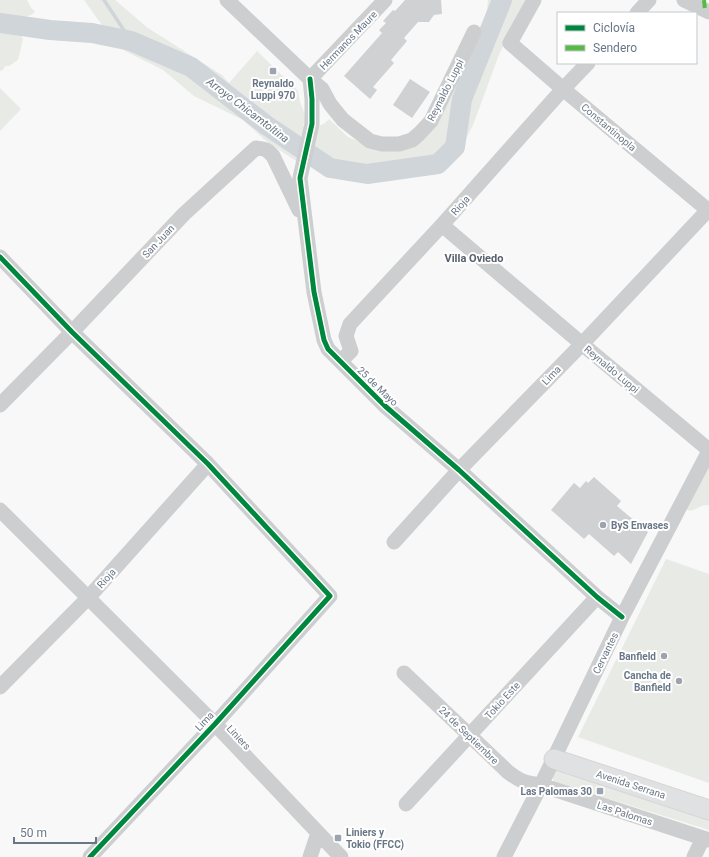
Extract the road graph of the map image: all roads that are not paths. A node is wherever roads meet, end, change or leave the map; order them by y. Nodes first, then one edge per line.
1 (227, 0) edge
2 (385, 0) edge
3 (534, 0) edge
4 (649, 0) edge
5 (684, 0) edge
6 (638, 12) edge
7 (709, 12) edge
8 (474, 32) dead end
9 (587, 64) edge
10 (310, 79) junction
11 (563, 89) junction
12 (709, 210) edge
13 (305, 222) junction
14 (442, 225) junction
15 (0, 257) edge
16 (72, 332) junction
17 (582, 344) junction
18 (346, 356) junction
19 (0, 405) edge
20 (709, 451) edge
21 (208, 464) junction
22 (459, 470) junction
23 (0, 510) edge
24 (394, 542) dead end
25 (598, 597) junction
26 (88, 598) junction
27 (622, 617) junction
28 (404, 673) dead end
29 (0, 687) edge
30 (214, 724) junction
31 (470, 735) junction
32 (554, 758) junction
33 (541, 785) junction
34 (406, 804) dead end
35 (709, 810) edge
36 (318, 833) junction
37 (706, 839) edge
38 (90, 857) edge
39 (310, 857) edge
40 (340, 857) edge
41 (504, 857) edge
42 (694, 857) edge

1 - 10 street, Reynaldo Luppi
2 - 10 street, Hermanos Maure
3 - 11 street, Constantinopla
4 - 6 street
5 - 7 street
8 - 10 street, Reynaldo Luppi
9 - 11 street, Rioja
10 - 13 street, 25 de Mayo
11 - 12 street, Constantinopla
11 - 14 street, Rioja
12 - 17 street, Lima
13 - 16 street, San Juan
13 - 18 street, 25 de Mayo
14 - 17 street, Reynaldo Luppi
14 - 18 street, Rioja
15 - 16 street
16 - 19 street, San Juan
16 - 21 street
17 - 20 street, Reynaldo Luppi
17 - 22 street, Lima
18 - 22 street, 25 de Mayo
20 - 27 street, Cervantes
21 - 26 street, Rioja
21 - 30 street, Lima
22 - 24 street, Lima
22 - 25 street, 25 de Mayo
23 - 26 street, Liniers
25 - 27 street, 25 de Mayo
25 - 31 street, Tokio Este
26 - 29 street, Rioja
26 - 30 street, Liniers
27 - 32 street, Cervantes
28 - 31 street, 24 de Septiembre
30 - 36 street, Liniers
30 - 38 street, Lima
31 - 33 street, 24 de Septiembre
31 - 34 street, Tokio Este
32 - 33 street, Cervantes
32 - 35 main road, Avenida Serrana
33 - 37 street, Las Palomas
33 - 41 street, Cervantes
36 - 39 street
36 - 40 street, Liniers
37 - 42 street

